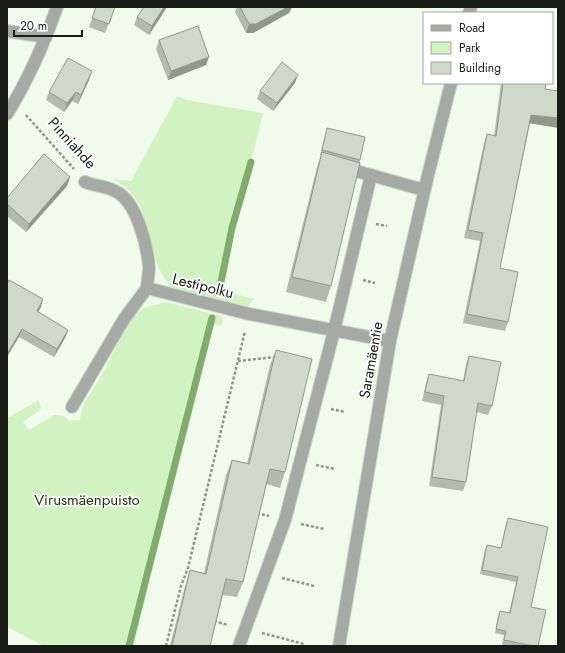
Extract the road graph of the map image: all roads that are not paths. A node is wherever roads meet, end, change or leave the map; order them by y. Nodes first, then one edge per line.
1 (57, 7) edge
2 (7, 31) edge
3 (46, 37) junction
4 (451, 84) edge
5 (7, 114) edge
6 (329, 164) edge
7 (371, 175) junction
8 (85, 182) road end
9 (424, 190) junction
10 (147, 288) junction
11 (334, 331) junction
12 (390, 341) junction
13 (72, 407) dead end
14 (239, 646) edge
15 (339, 646) edge

1 - 3 street
2 - 3 street
3 - 5 street
4 - 9 street, Saramäentie
6 - 7 street
7 - 9 street
7 - 11 street
8 - 10 street, Pinniahde
9 - 12 street, Saramäentie
10 - 11 street, Lestipolku
10 - 13 street
11 - 12 street, Lestipolku
11 - 14 street
12 - 15 street, Saramäentie

